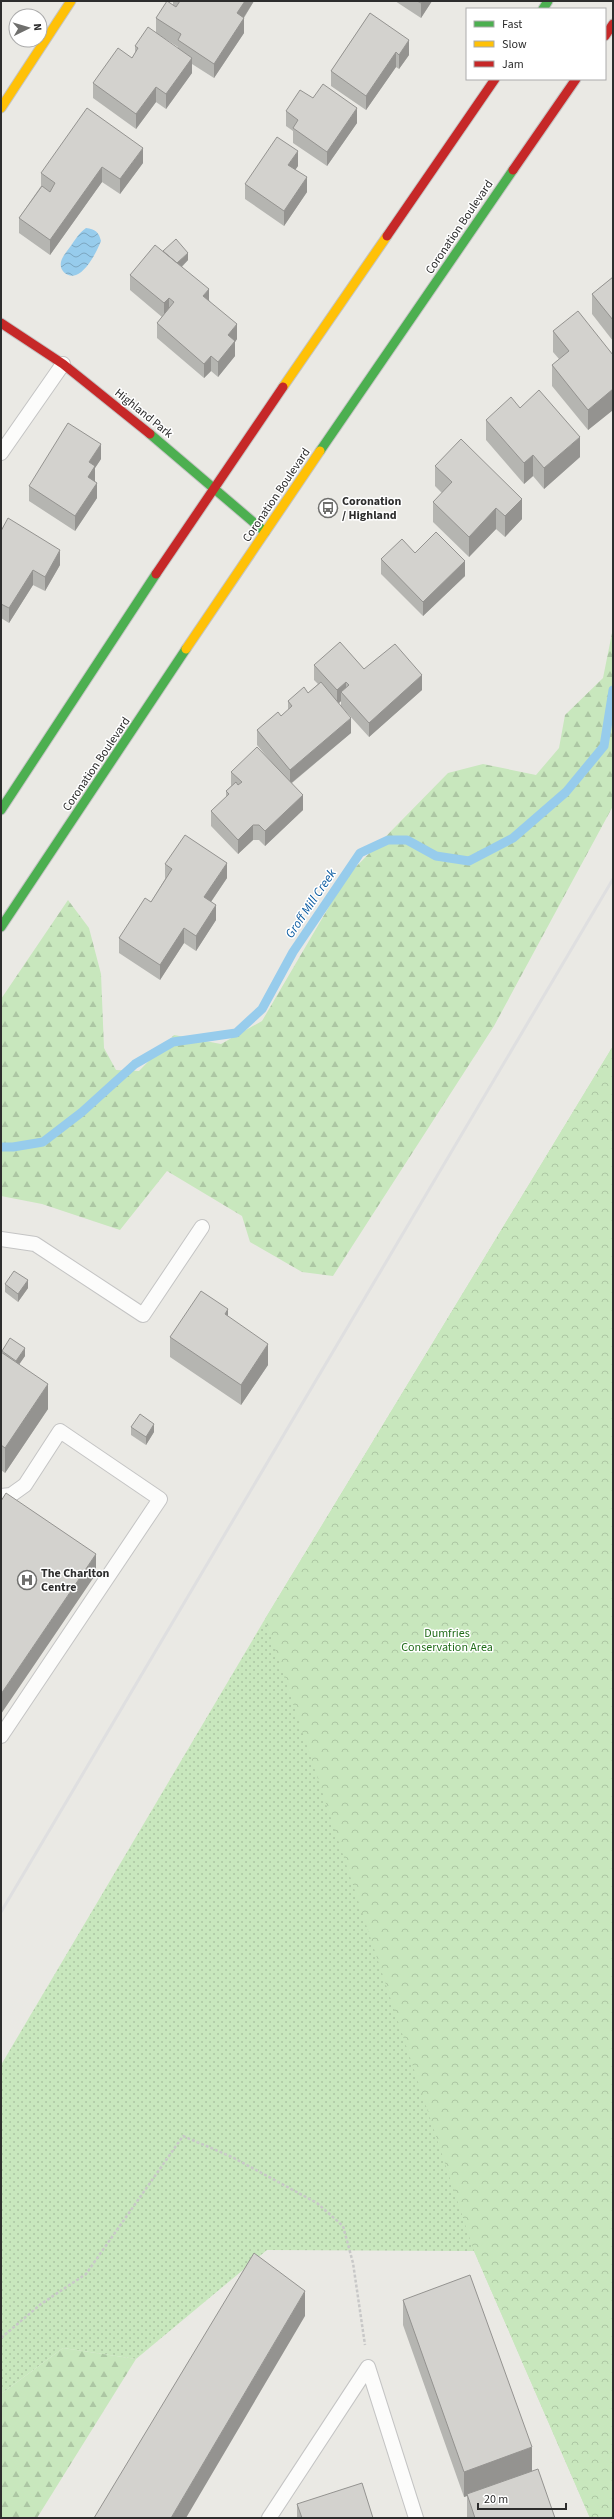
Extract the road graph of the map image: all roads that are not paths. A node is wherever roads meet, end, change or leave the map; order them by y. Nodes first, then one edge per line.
1 (71, 1) edge
2 (613, 24) edge
3 (606, 34) edge
4 (494, 80) edge
5 (575, 80) edge
6 (1, 108) edge
7 (1, 323) edge
8 (63, 364) junction
9 (1, 453) edge
10 (212, 489) junction
11 (265, 532) junction
12 (1, 810) edge
13 (1, 927) edge
14 (202, 1227) dead end
15 (1, 1239) edge
16 (1, 1496) edge
17 (1, 1736) edge
18 (269, 2518) edge
19 (416, 2518) edge

1 - 6 main road
2 - 3 main road
4 - 10 main road
5 - 11 main road, Coronation Boulevard
7 - 8 main road, Highland Park
8 - 9 lane
8 - 10 main road, Highland Park
10 - 11 main road, Highland Park
10 - 12 main road
11 - 13 main road, Coronation Boulevard
14 - 15 lane
16 - 17 lane
18 - 19 lane

